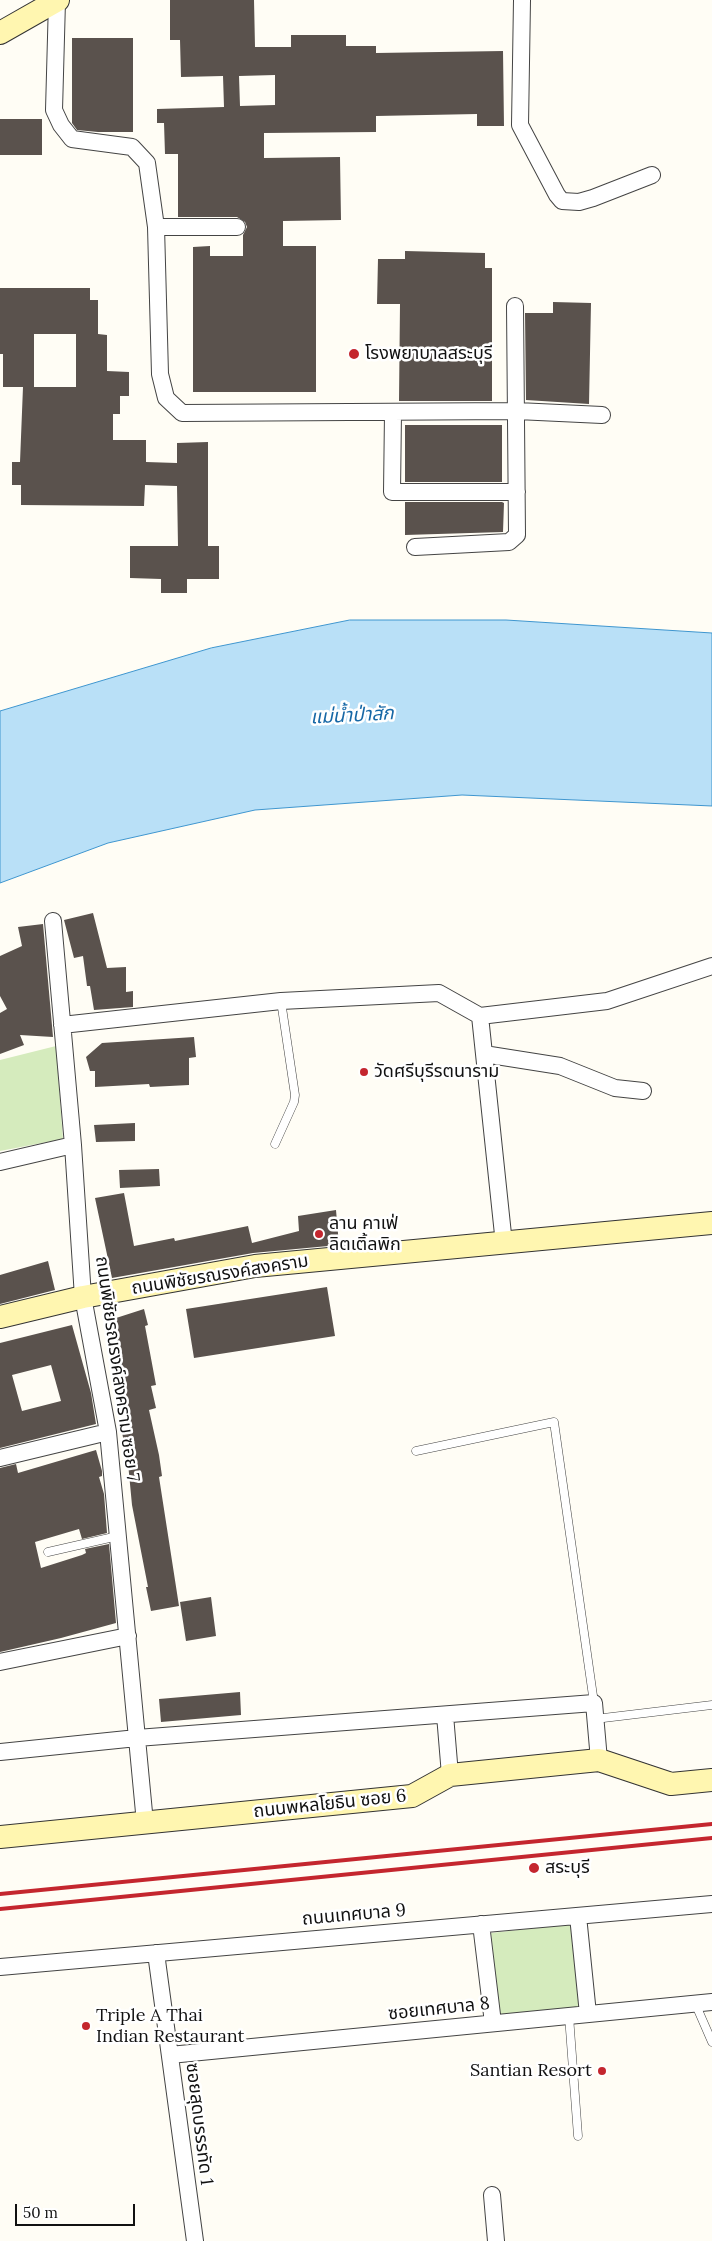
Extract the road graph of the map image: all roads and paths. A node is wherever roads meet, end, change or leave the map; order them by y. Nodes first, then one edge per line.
1 (58, 0) edge
2 (522, 0) edge
3 (0, 33) edge
4 (652, 175) dead end
5 (156, 227) junction
6 (237, 228) dead end
7 (515, 306) dead end
8 (517, 411) junction
9 (393, 413) junction
10 (602, 415) dead end
11 (517, 492) junction
12 (415, 547) dead end
13 (53, 921) dead end
14 (712, 966) edge
15 (282, 1001) junction
16 (480, 1016) junction
17 (62, 1025) junction
18 (484, 1054) junction
19 (643, 1091) dead end
20 (275, 1144) dead end
21 (73, 1145) junction
22 (0, 1162) edge
23 (712, 1223) edge
24 (504, 1244) junction
25 (83, 1297) junction
26 (0, 1317) edge
27 (108, 1432) junction
28 (416, 1451) dead end
29 (0, 1458) edge
30 (118, 1536) junction
31 (48, 1552) dead end
32 (128, 1636) junction
33 (0, 1662) edge
34 (594, 1703) junction
35 (712, 1705) edge
36 (445, 1715) junction
37 (595, 1719) junction
38 (137, 1738) junction
39 (0, 1752) edge
40 (600, 1760) junction
41 (450, 1775) junction
42 (712, 1780) edge
43 (145, 1823) junction
44 (0, 1837) edge
45 (712, 1904) edge
46 (578, 1916) junction
47 (481, 1924) junction
48 (156, 1953) junction
49 (0, 1966) edge
50 (712, 2002) edge
51 (695, 2004) junction
52 (588, 2014) junction
53 (569, 2016) junction
54 (493, 2024) junction
55 (712, 2042) edge
56 (170, 2055) junction
57 (578, 2136) dead end
58 (492, 2195) dead end
59 (194, 2240) edge
60 (496, 2241) edge

1 - 3 street
1 - 5 street
2 - 4 street
5 - 6 street
5 - 9 street
7 - 8 street
8 - 9 street
8 - 10 street
8 - 11 street
9 - 11 street
11 - 12 street
13 - 17 street, ถนนพิชัยรณรงค์สงคราม ซอย 7
14 - 16 street
15 - 16 street
15 - 17 street
15 - 20 lane
16 - 18 street
17 - 21 street, ถนนพิชัยรณรงค์สงคราม ซอย 7
18 - 19 street
18 - 24 street
21 - 22 street
21 - 25 street, ถนนพิชัยรณรงค์สงคราม ซอย 7
23 - 24 street, ถนนพิชัยรณรงค์สงคราม
24 - 25 street, ถนนพิชัยรณรงค์สงคราม
25 - 26 street, ถนนพิชัยรณรงค์สงคราม
25 - 27 street, ถนนพิชัยรณรงค์สงคราม ซอย 7
27 - 29 street
27 - 30 street, ถนนพิชัยรณรงค์สงคราม ซอย 7
28 - 34 lane
30 - 31 lane
30 - 32 street, ถนนพิชัยรณรงค์สงคราม ซอย 7
32 - 33 street
32 - 38 street, ถนนพิชัยรณรงค์สงคราม ซอย 7
34 - 36 street
34 - 37 street
35 - 37 lane
36 - 38 street
36 - 41 street
37 - 40 street
38 - 39 street
38 - 43 street, ถนนพิชัยรณรงค์สงคราม ซอย 7
40 - 41 street, ถนนพหลโยธิน ซอย 6
40 - 42 street, ถนนพหลโยธิน ซอย 6
41 - 43 street, ถนนพหลโยธิน ซอย 6
43 - 44 street, ถนนพหลโยธิน ซอย 6
45 - 46 street, ถนนเทศบาล 9
46 - 47 street, ถนนเทศบาล 9
46 - 52 street
47 - 48 street, ถนนเทศบาล 9
47 - 54 street
48 - 49 street, ถนนเทศบาล 9
48 - 56 street, ซอยสุดบรรรทัด 1
50 - 51 street, ซอยเทศบาล 8
51 - 52 street, ซอยเทศบาล 8
51 - 55 lane
52 - 53 street, ซอยเทศบาล 8
53 - 54 street, ซอยเทศบาล 8
53 - 57 lane
54 - 56 street, ซอยเทศบาล 8
56 - 59 street, ซอยสุดบรรรทัด 1
58 - 60 street

